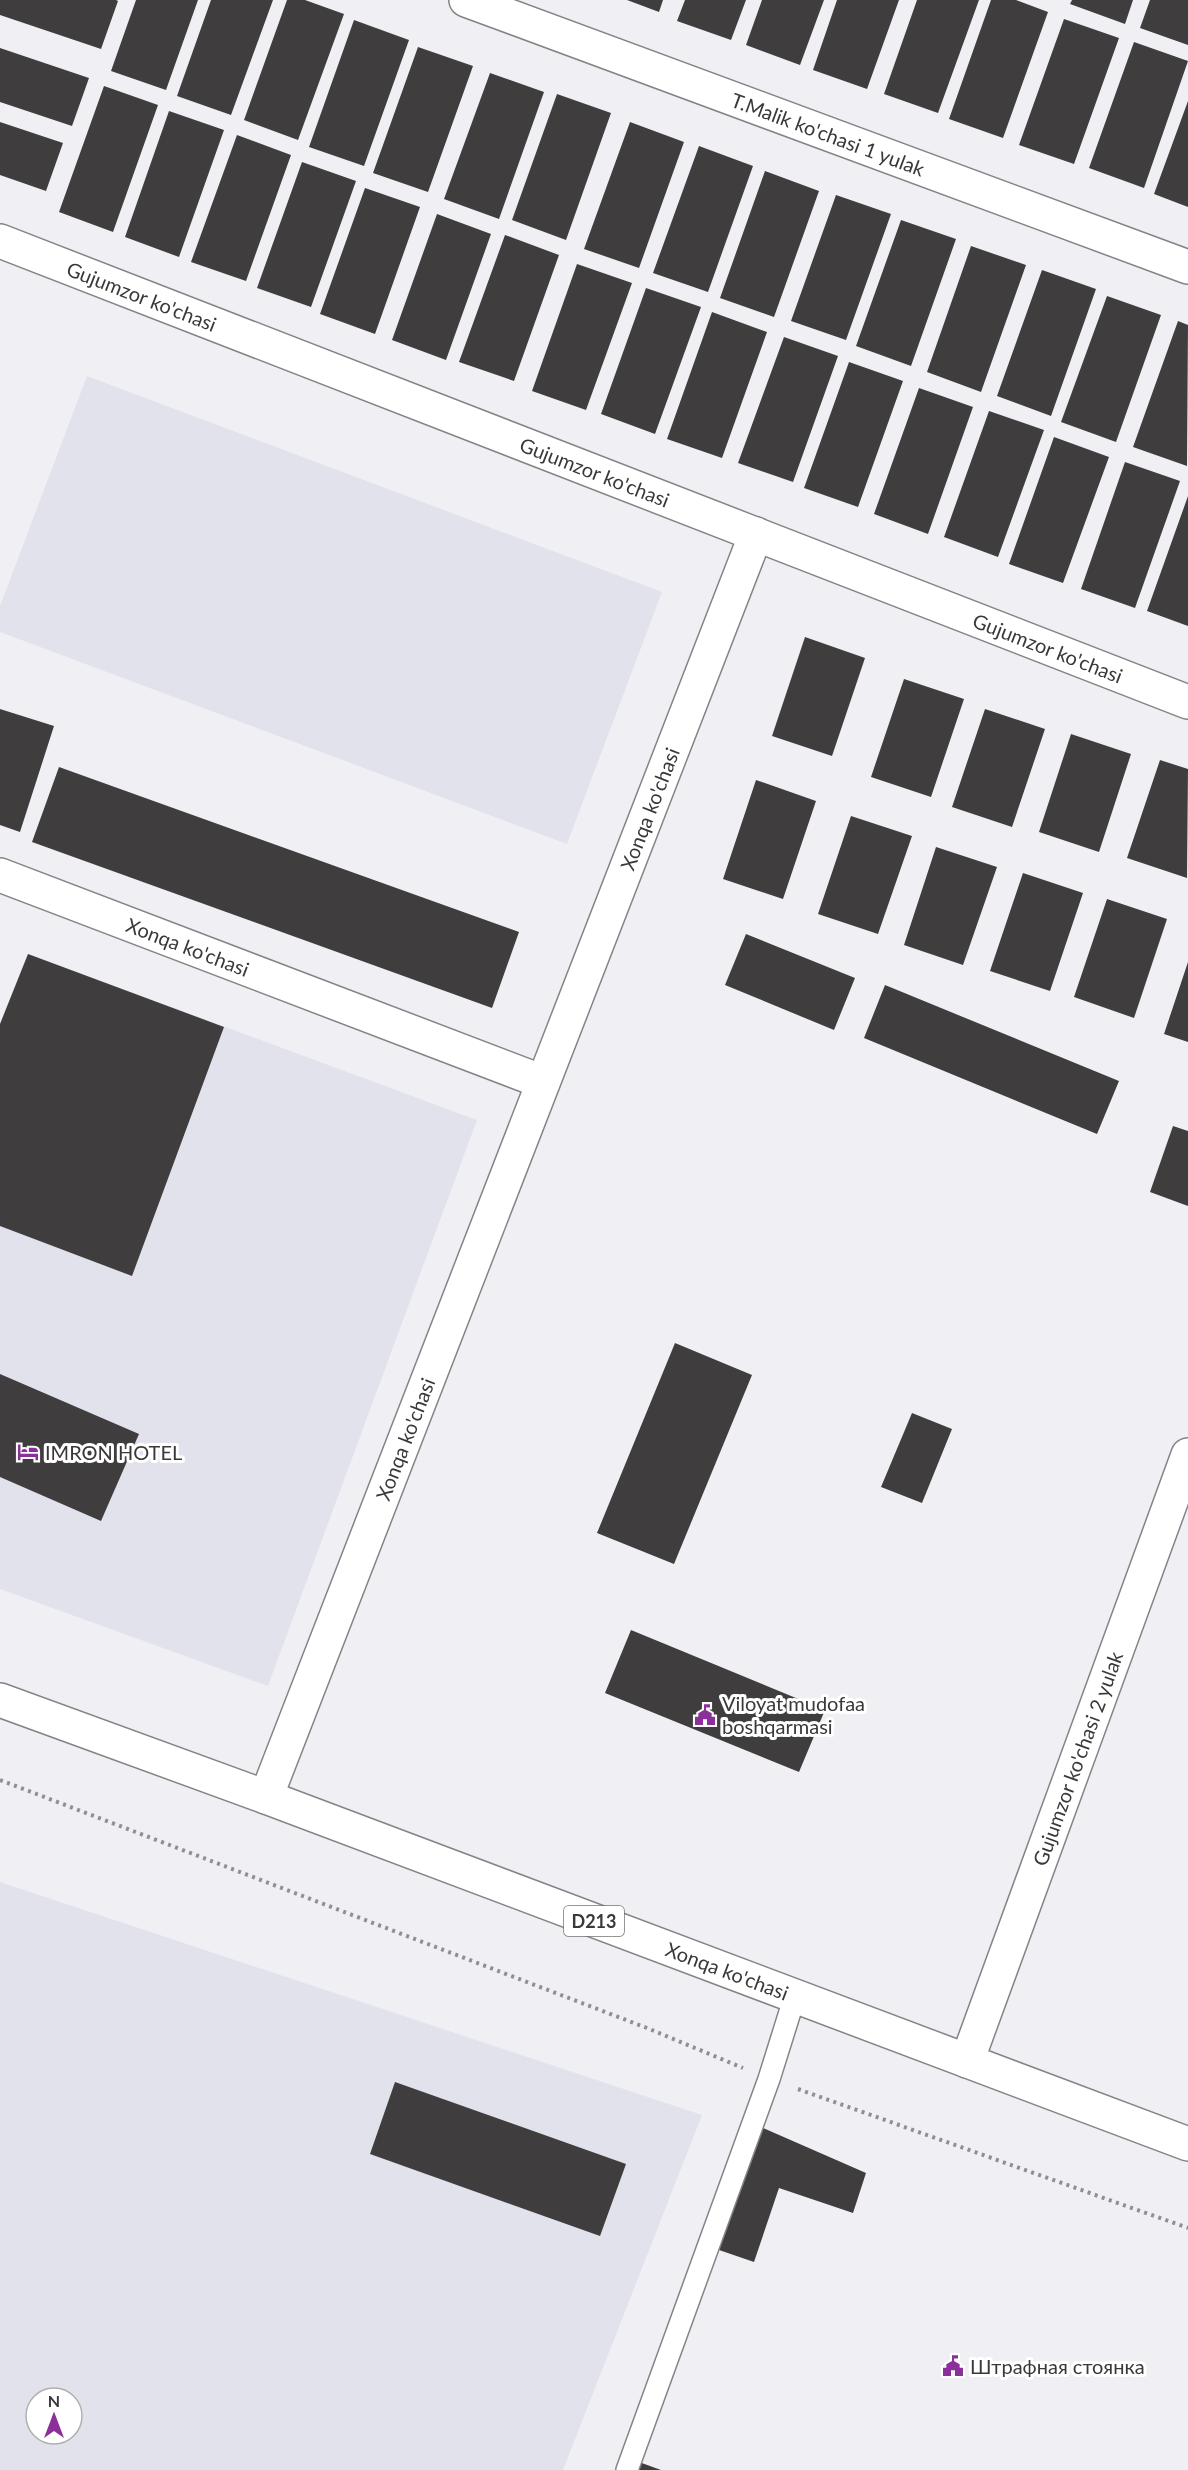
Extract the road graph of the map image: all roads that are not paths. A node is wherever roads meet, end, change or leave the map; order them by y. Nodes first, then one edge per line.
1 (466, 0) edge
2 (0, 242) edge
3 (1188, 267) edge
4 (756, 534) junction
5 (1188, 702) edge
6 (0, 875) edge
7 (543, 1082) junction
8 (1188, 1455) edge
9 (0, 1700) edge
10 (267, 1797) junction
11 (795, 1996) junction
12 (967, 2061) junction
13 (1188, 2144) edge
14 (627, 2470) edge

1 - 3 street, T.Malik ko'chasi 1 yulak
2 - 4 street, Gujumzor ko'chasi
4 - 5 street, Gujumzor ko'chasi
4 - 7 street, Xonqa ko'chasi
6 - 7 street, Xonqa ko'chasi
7 - 10 street, Xonqa ko'chasi
8 - 12 street, Gujumzor ko'chasi 2 yulak
9 - 10 street, Xonqa ko'chasi / D213
10 - 11 street, Xonqa ko'chasi / D213
11 - 12 street, Xonqa ko'chasi / D213
11 - 14 lane
12 - 13 street, Xonqa ko'chasi / D213

